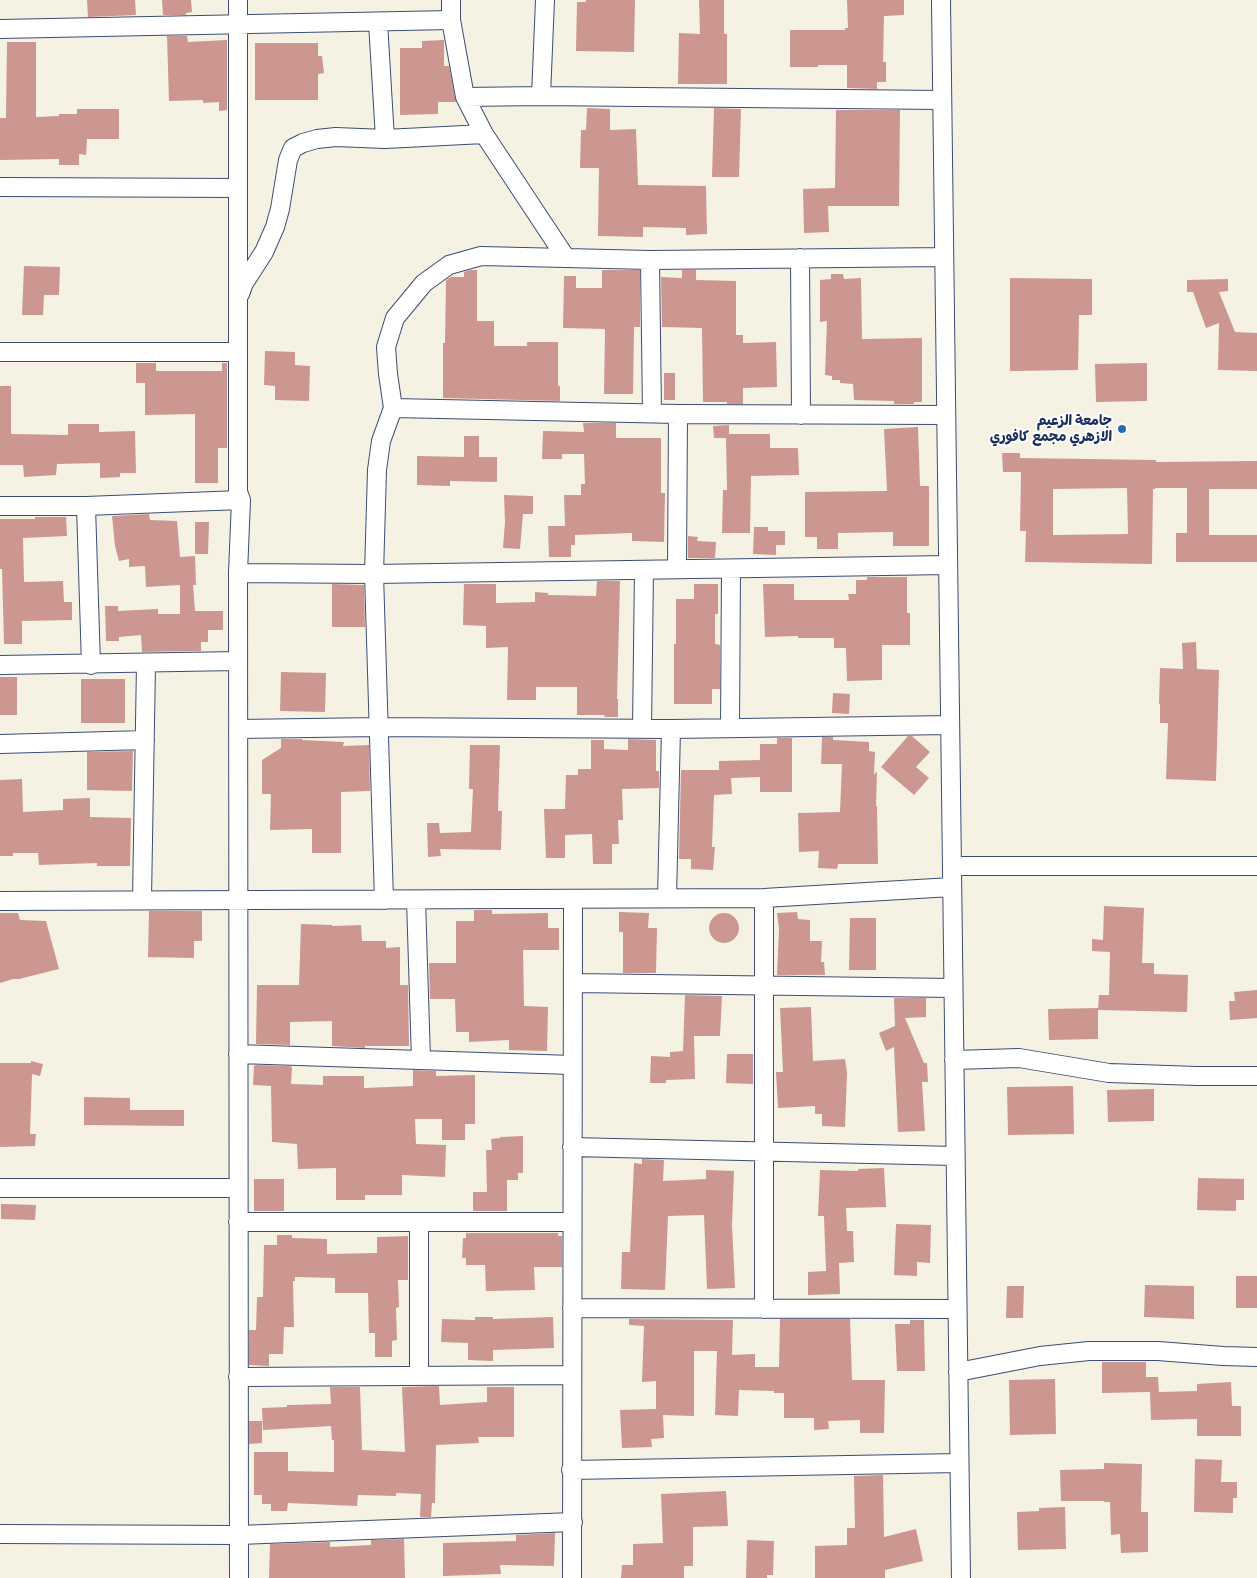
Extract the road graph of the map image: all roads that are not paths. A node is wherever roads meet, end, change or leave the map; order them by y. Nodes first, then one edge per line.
1 (238, 0) edge
2 (451, 0) edge
3 (545, 0) edge
4 (941, 0) edge
5 (451, 20) junction
6 (378, 22) junction
7 (238, 25) junction
8 (0, 29) edge
9 (541, 96) junction
10 (465, 97) junction
11 (942, 100) junction
12 (484, 134) junction
13 (385, 139) junction
14 (0, 187) edge
15 (238, 188) junction
16 (944, 257) junction
17 (566, 258) junction
18 (800, 258) junction
19 (650, 260) junction
20 (238, 302) junction
21 (0, 352) edge
22 (238, 352) junction
23 (393, 408) junction
24 (652, 413) junction
25 (678, 414) junction
26 (801, 415) junction
27 (946, 415) junction
28 (240, 500) junction
29 (0, 506) edge
30 (86, 506) junction
31 (948, 565) junction
32 (677, 569) junction
33 (731, 569) junction
34 (644, 570) junction
35 (238, 573) junction
36 (374, 574) junction
37 (238, 661) junction
38 (146, 664) junction
39 (91, 665) junction
40 (0, 666) edge
41 (950, 725) junction
42 (379, 727) junction
43 (642, 728) junction
44 (730, 728) junction
45 (238, 729) junction
46 (671, 729) junction
47 (145, 740) junction
48 (0, 744) edge
49 (952, 866) junction
50 (1257, 866) edge
51 (952, 888) junction
52 (667, 898) junction
53 (764, 898) junction
54 (142, 899) junction
55 (573, 899) junction
56 (384, 900) junction
57 (416, 900) junction
58 (0, 901) edge
59 (238, 901) junction
60 (574, 983) junction
61 (764, 986) junction
62 (953, 988) junction
63 (238, 1054) junction
64 (421, 1060) junction
65 (954, 1060) junction
66 (572, 1065) junction
67 (1257, 1076) edge
68 (572, 1147) junction
69 (764, 1152) junction
70 (955, 1156) junction
71 (0, 1188) edge
72 (238, 1188) junction
73 (238, 1222) junction
74 (419, 1222) junction
75 (572, 1222) junction
76 (572, 1308) junction
77 (764, 1309) junction
78 (957, 1309) junction
79 (1257, 1357) edge
80 (958, 1372) junction
81 (572, 1374) junction
82 (419, 1376) junction
83 (238, 1377) junction
84 (959, 1463) junction
85 (571, 1470) junction
86 (573, 1522) junction
87 (0, 1534) edge
88 (239, 1535) junction
89 (239, 1578) edge
90 (572, 1578) edge
91 (961, 1578) edge

1 - 7 street
2 - 5 street
3 - 9 street
4 - 11 street
5 - 6 street
5 - 10 street
6 - 7 street
6 - 13 street
7 - 8 street
7 - 15 street
9 - 10 street
9 - 11 street
10 - 12 street
11 - 16 street
12 - 13 street
12 - 17 street
13 - 20 street
14 - 15 street
15 - 20 street
16 - 18 street
16 - 27 street
17 - 19 street
17 - 23 street
18 - 19 street
18 - 26 street
19 - 24 street
20 - 22 street
21 - 22 street
22 - 28 street
23 - 24 street
23 - 36 street
24 - 25 street
25 - 26 street
25 - 32 street
26 - 27 street
27 - 31 street
28 - 30 street
28 - 35 street
29 - 30 street
30 - 39 street
31 - 33 street
31 - 41 street
32 - 33 street
32 - 34 street
33 - 44 street
34 - 36 street
34 - 43 street
35 - 36 street
35 - 37 street
36 - 42 street
37 - 38 street
37 - 45 street
38 - 39 street
38 - 47 street
39 - 40 street
41 - 44 street
41 - 49 street
42 - 43 street
42 - 45 street
42 - 56 street
43 - 46 street
44 - 46 street
45 - 59 street
46 - 52 street
47 - 48 street
47 - 54 street
49 - 50 street
49 - 51 street
51 - 53 street
51 - 62 street
52 - 53 street
52 - 55 street
53 - 61 street
54 - 58 street
54 - 59 street
55 - 57 street
55 - 60 street
56 - 57 street
56 - 59 street
57 - 64 street
59 - 63 street
60 - 61 street
60 - 66 street
61 - 62 street
61 - 69 street
62 - 65 street
63 - 64 street
63 - 72 street
64 - 66 street
65 - 67 street
65 - 70 street
66 - 68 street
68 - 69 street
68 - 75 street
69 - 70 street
69 - 77 street
70 - 78 street
71 - 72 street
72 - 73 street
73 - 74 street
73 - 83 street
74 - 75 street
74 - 82 street
75 - 76 street
76 - 77 street
76 - 81 street
77 - 78 street
78 - 80 street
79 - 80 street
80 - 84 street
81 - 82 street
81 - 85 street
82 - 83 street
83 - 88 street
84 - 85 street
84 - 91 street
85 - 86 street
86 - 88 street
86 - 90 street
87 - 88 street
88 - 89 street

